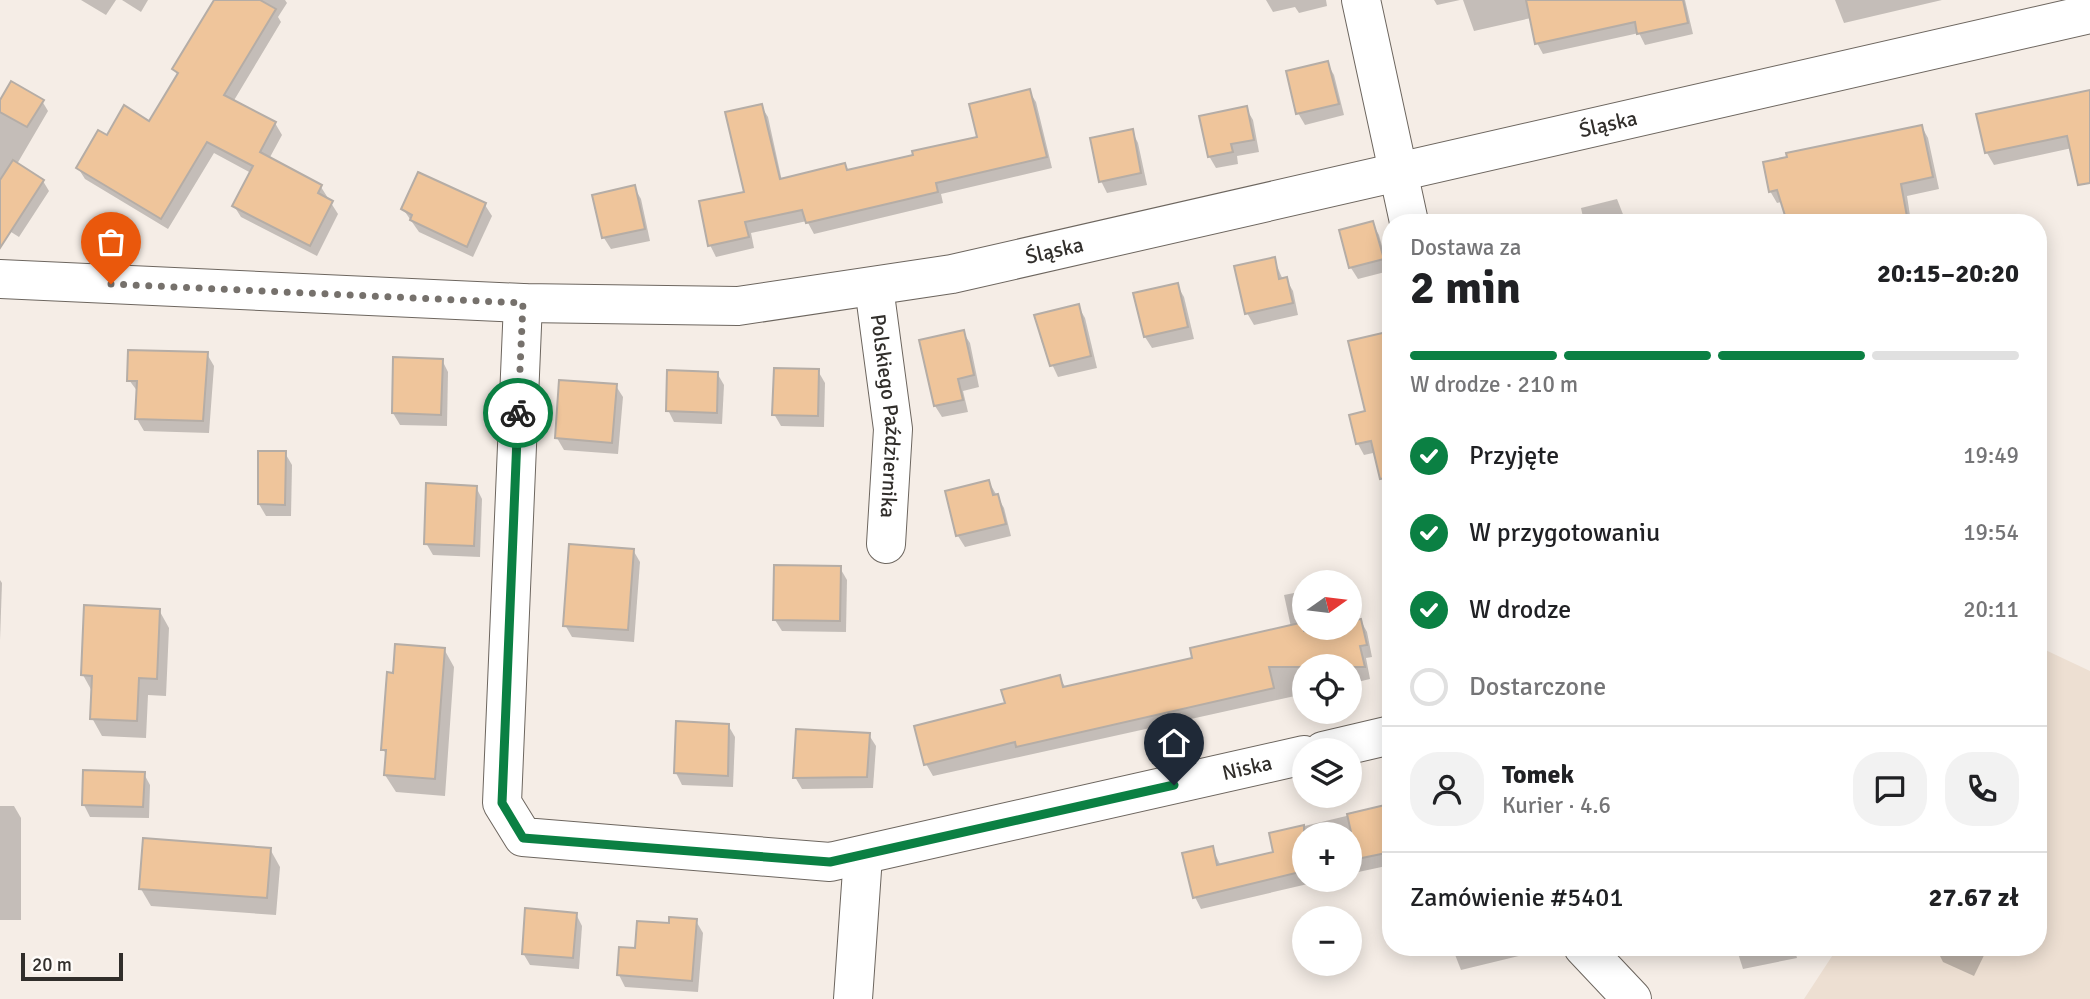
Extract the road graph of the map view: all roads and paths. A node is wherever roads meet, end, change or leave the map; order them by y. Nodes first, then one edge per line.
1 (1361, 0) edge
2 (2090, 14) edge
3 (1397, 172) junction
4 (1407, 214) edge
5 (0, 279) edge
6 (874, 286) junction
7 (523, 303) junction
8 (886, 544) dead end
9 (1382, 737) edge
10 (1362, 742) edge
11 (1292, 758) edge
12 (863, 856) junction
13 (1591, 956) edge
14 (853, 999) edge
15 (1632, 999) edge

1 - 3 street
2 - 3 street, Śląska
3 - 4 street
3 - 6 street, Śląska
5 - 7 street, Śląska
6 - 7 street, Śląska
6 - 8 street, Polskiego Października
7 - 12 street, Niska
9 - 10 street
11 - 12 street, Niska
12 - 14 street
13 - 15 street

